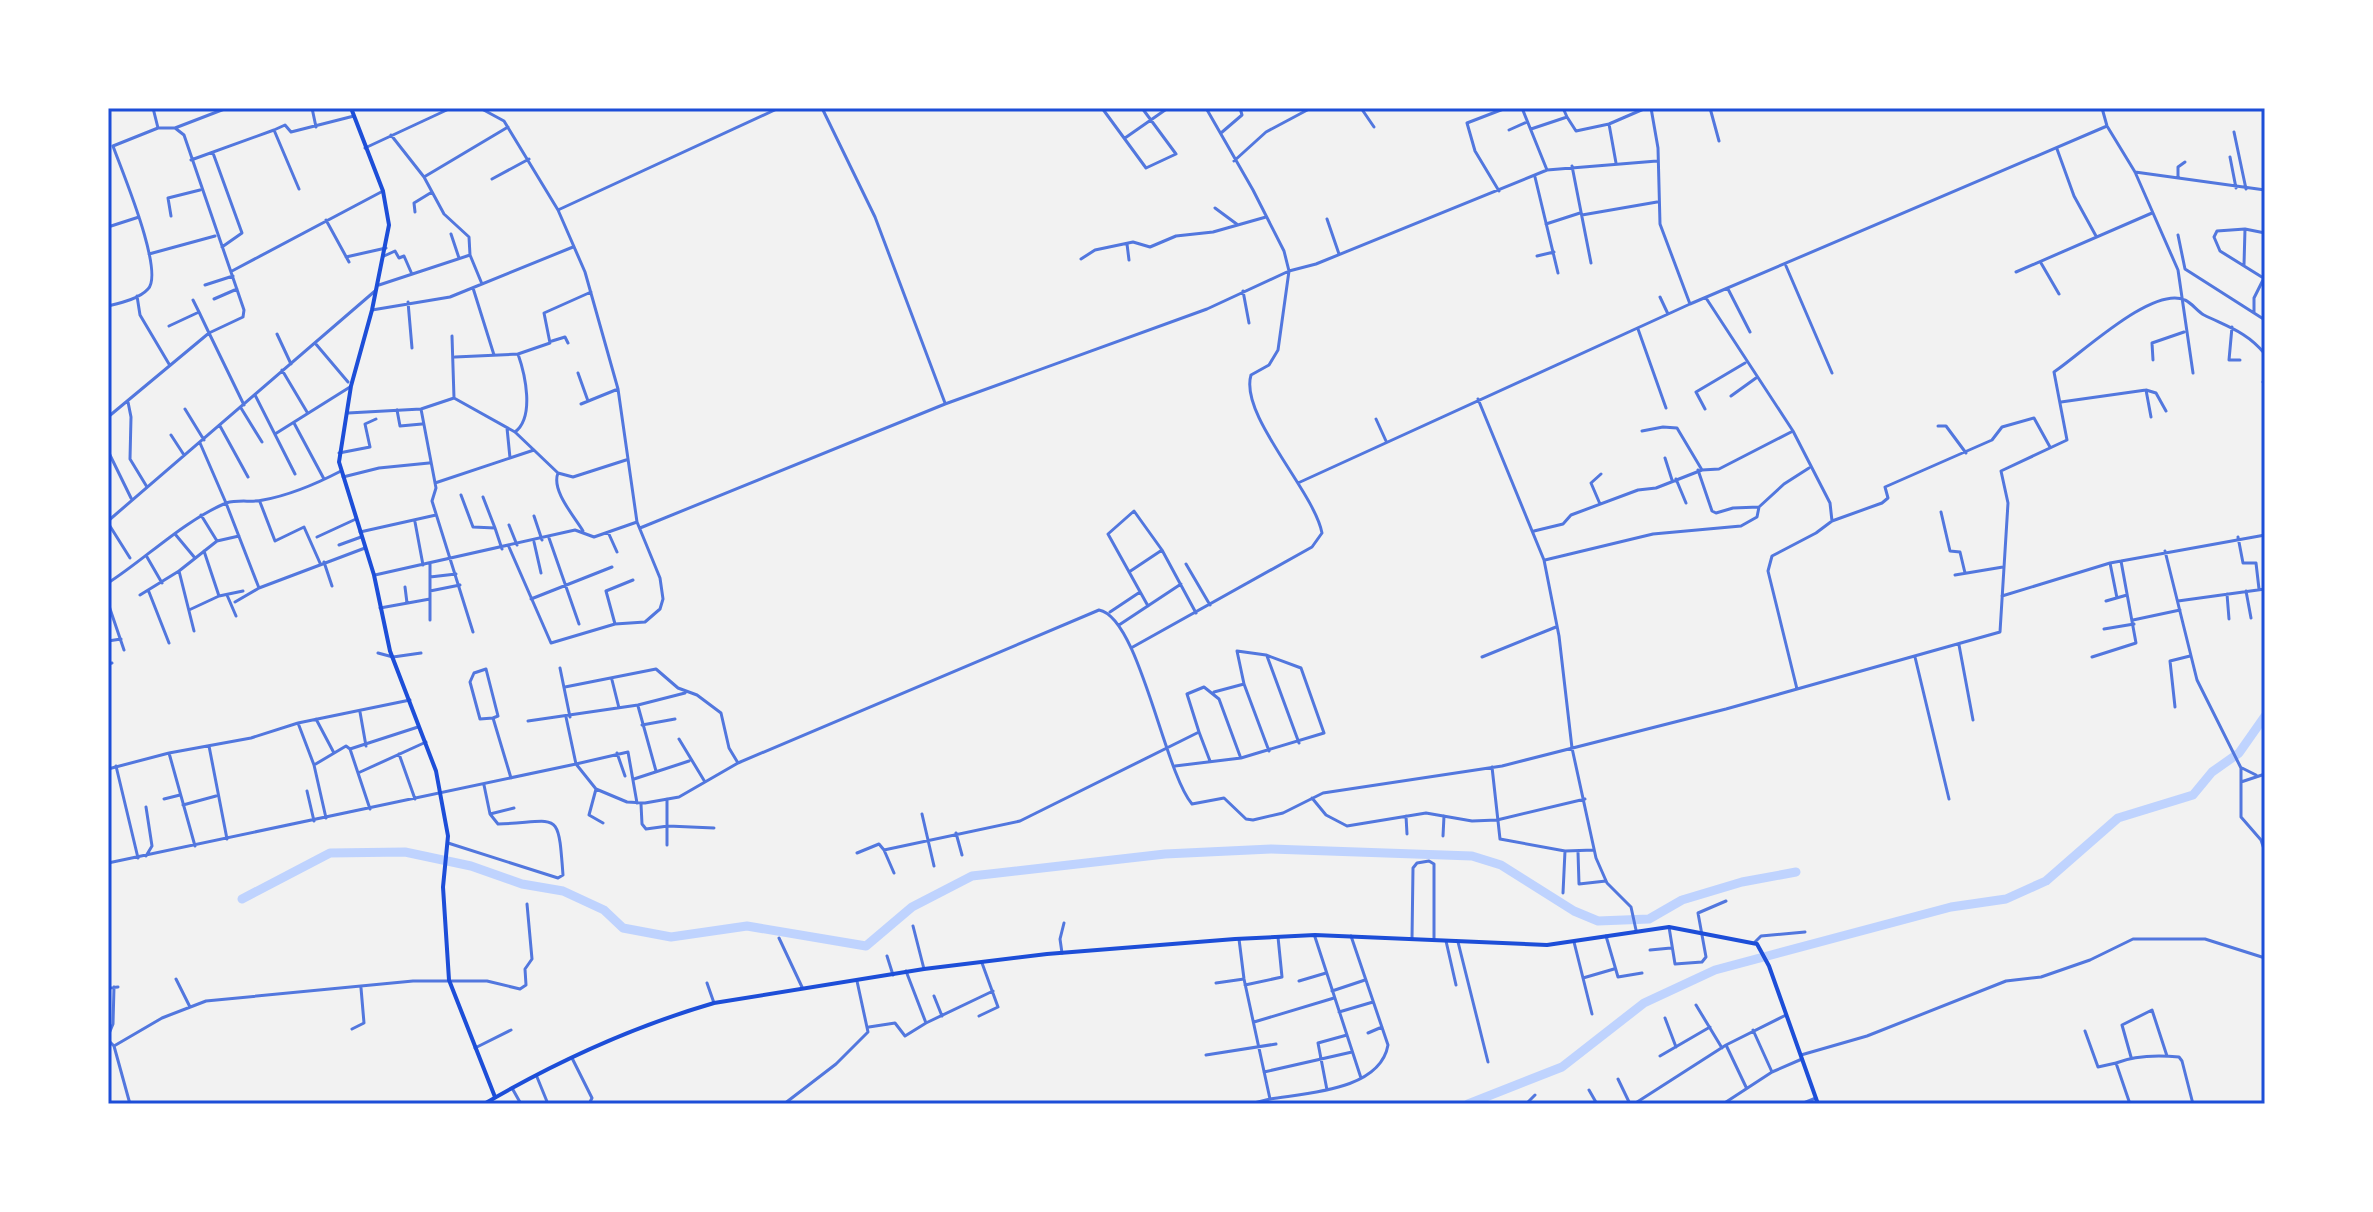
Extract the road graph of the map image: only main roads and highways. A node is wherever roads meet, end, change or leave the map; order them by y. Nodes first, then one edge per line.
1 (351, 108) edge
2 (495, 1097) junction
3 (1817, 1101) edge
4 (484, 1104) edge

1 - 2 main road
2 - 3 main road
2 - 4 main road

